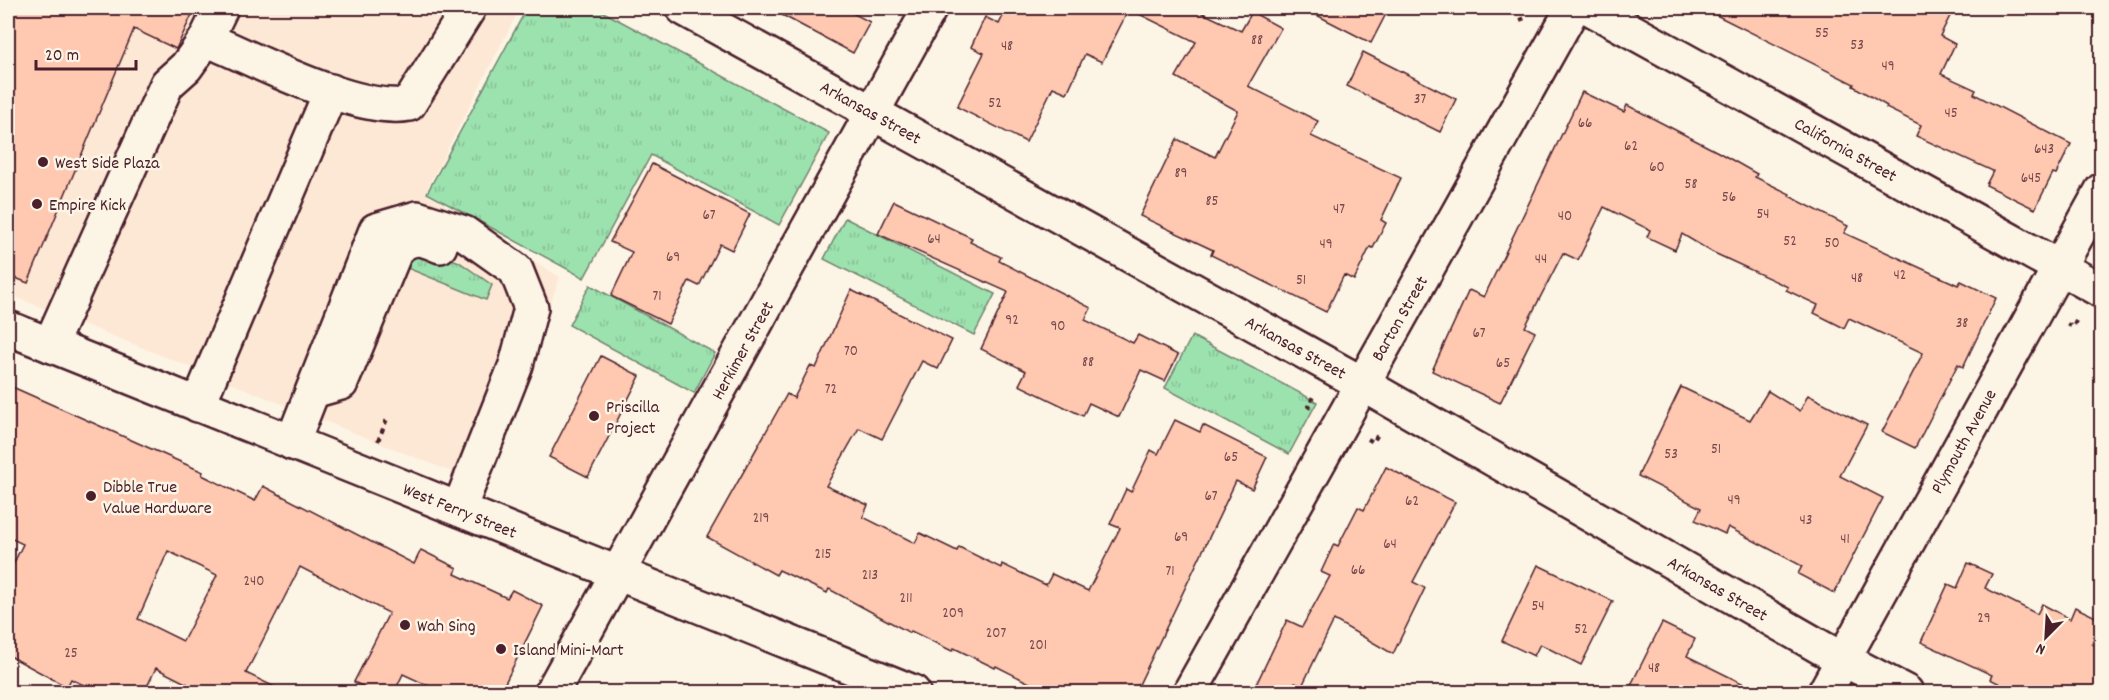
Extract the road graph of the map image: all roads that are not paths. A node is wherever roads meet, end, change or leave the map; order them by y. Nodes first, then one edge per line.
1 (220, 8) edge
2 (469, 8) edge
3 (683, 8) edge
4 (930, 8) edge
5 (1573, 8) edge
6 (1590, 8) edge
7 (206, 39) junction
8 (331, 91) junction
9 (873, 113) junction
10 (2102, 190) edge
11 (2059, 267) junction
12 (2102, 291) edge
13 (8, 328) edge
14 (50, 345) junction
15 (1361, 383) junction
16 (198, 405) junction
17 (292, 443) junction
18 (459, 510) junction
19 (620, 574) junction
20 (1843, 659) junction
21 (552, 693) edge
22 (913, 693) edge
23 (1190, 693) edge
24 (1825, 693) edge
25 (1906, 693) edge

1 - 7 street
2 - 8 street
3 - 9 street, Arkansas Street
4 - 9 street, Herkimer Street
5 - 15 street, Barton Street
6 - 11 street, California Street
7 - 8 street
7 - 14 street
8 - 16 street
9 - 15 street, Arkansas Street
9 - 19 street, Herkimer Street
10 - 11 street, Plymouth Avenue
11 - 12 street, California Street
11 - 20 street, Plymouth Avenue
13 - 14 street, West Ferry Street
14 - 16 street, West Ferry Street
15 - 20 street, Arkansas Street
15 - 23 street, Barton Street
16 - 17 street, West Ferry Street
17 - 18 street, West Ferry Street
17 - 18 street
18 - 19 street, West Ferry Street
19 - 21 street, Herkimer Street
19 - 22 street, West Ferry Street
20 - 24 street, Plymouth Avenue
20 - 25 street, Arkansas Street

